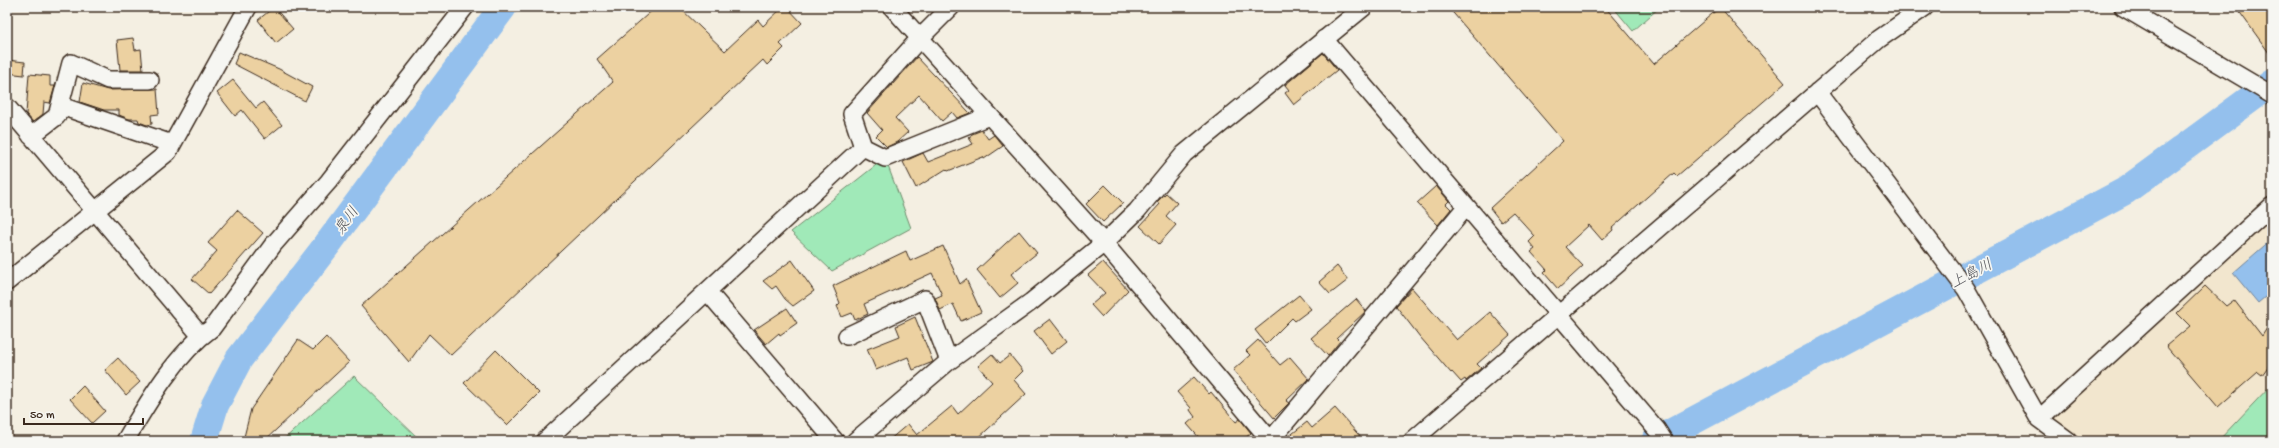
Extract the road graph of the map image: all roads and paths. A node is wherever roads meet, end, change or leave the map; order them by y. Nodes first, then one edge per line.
1 (248, 7) edge
2 (465, 7) edge
3 (892, 7) edge
4 (951, 7) edge
5 (1364, 7) edge
6 (1925, 7) edge
7 (2123, 7) edge
8 (920, 38) junction
9 (1324, 40) junction
10 (150, 80) dead end
11 (1817, 92) junction
12 (2272, 95) edge
13 (61, 106) junction
14 (7, 107) edge
15 (989, 116) junction
16 (31, 136) junction
17 (172, 144) junction
18 (863, 147) junction
19 (2272, 206) edge
20 (1466, 207) junction
21 (94, 212) junction
22 (1104, 243) junction
23 (7, 282) edge
24 (707, 291) junction
25 (1558, 314) junction
26 (201, 336) junction
27 (847, 336) dead end
28 (949, 361) junction
29 (2039, 419) junction
30 (1661, 436) edge
31 (124, 441) edge
32 (545, 441) edge
33 (835, 441) edge
34 (855, 441) edge
35 (1271, 441) edge
36 (1412, 441) edge
37 (2069, 441) edge

1 - 17 street
2 - 26 street
3 - 8 street
4 - 8 street
5 - 9 street
6 - 11 street
7 - 12 street
8 - 15 street
8 - 18 street
9 - 20 street
9 - 22 street
10 - 13 street
11 - 25 street
11 - 29 street
13 - 16 street
13 - 17 street
14 - 16 street
15 - 18 street
15 - 22 street
16 - 21 street
17 - 21 street
18 - 24 street
19 - 29 street
20 - 25 street
20 - 35 street
21 - 23 street
21 - 26 street
22 - 28 street
22 - 35 street
24 - 32 street
24 - 33 street
25 - 30 street
25 - 36 street
26 - 31 street
27 - 28 street
28 - 34 street
29 - 37 street

